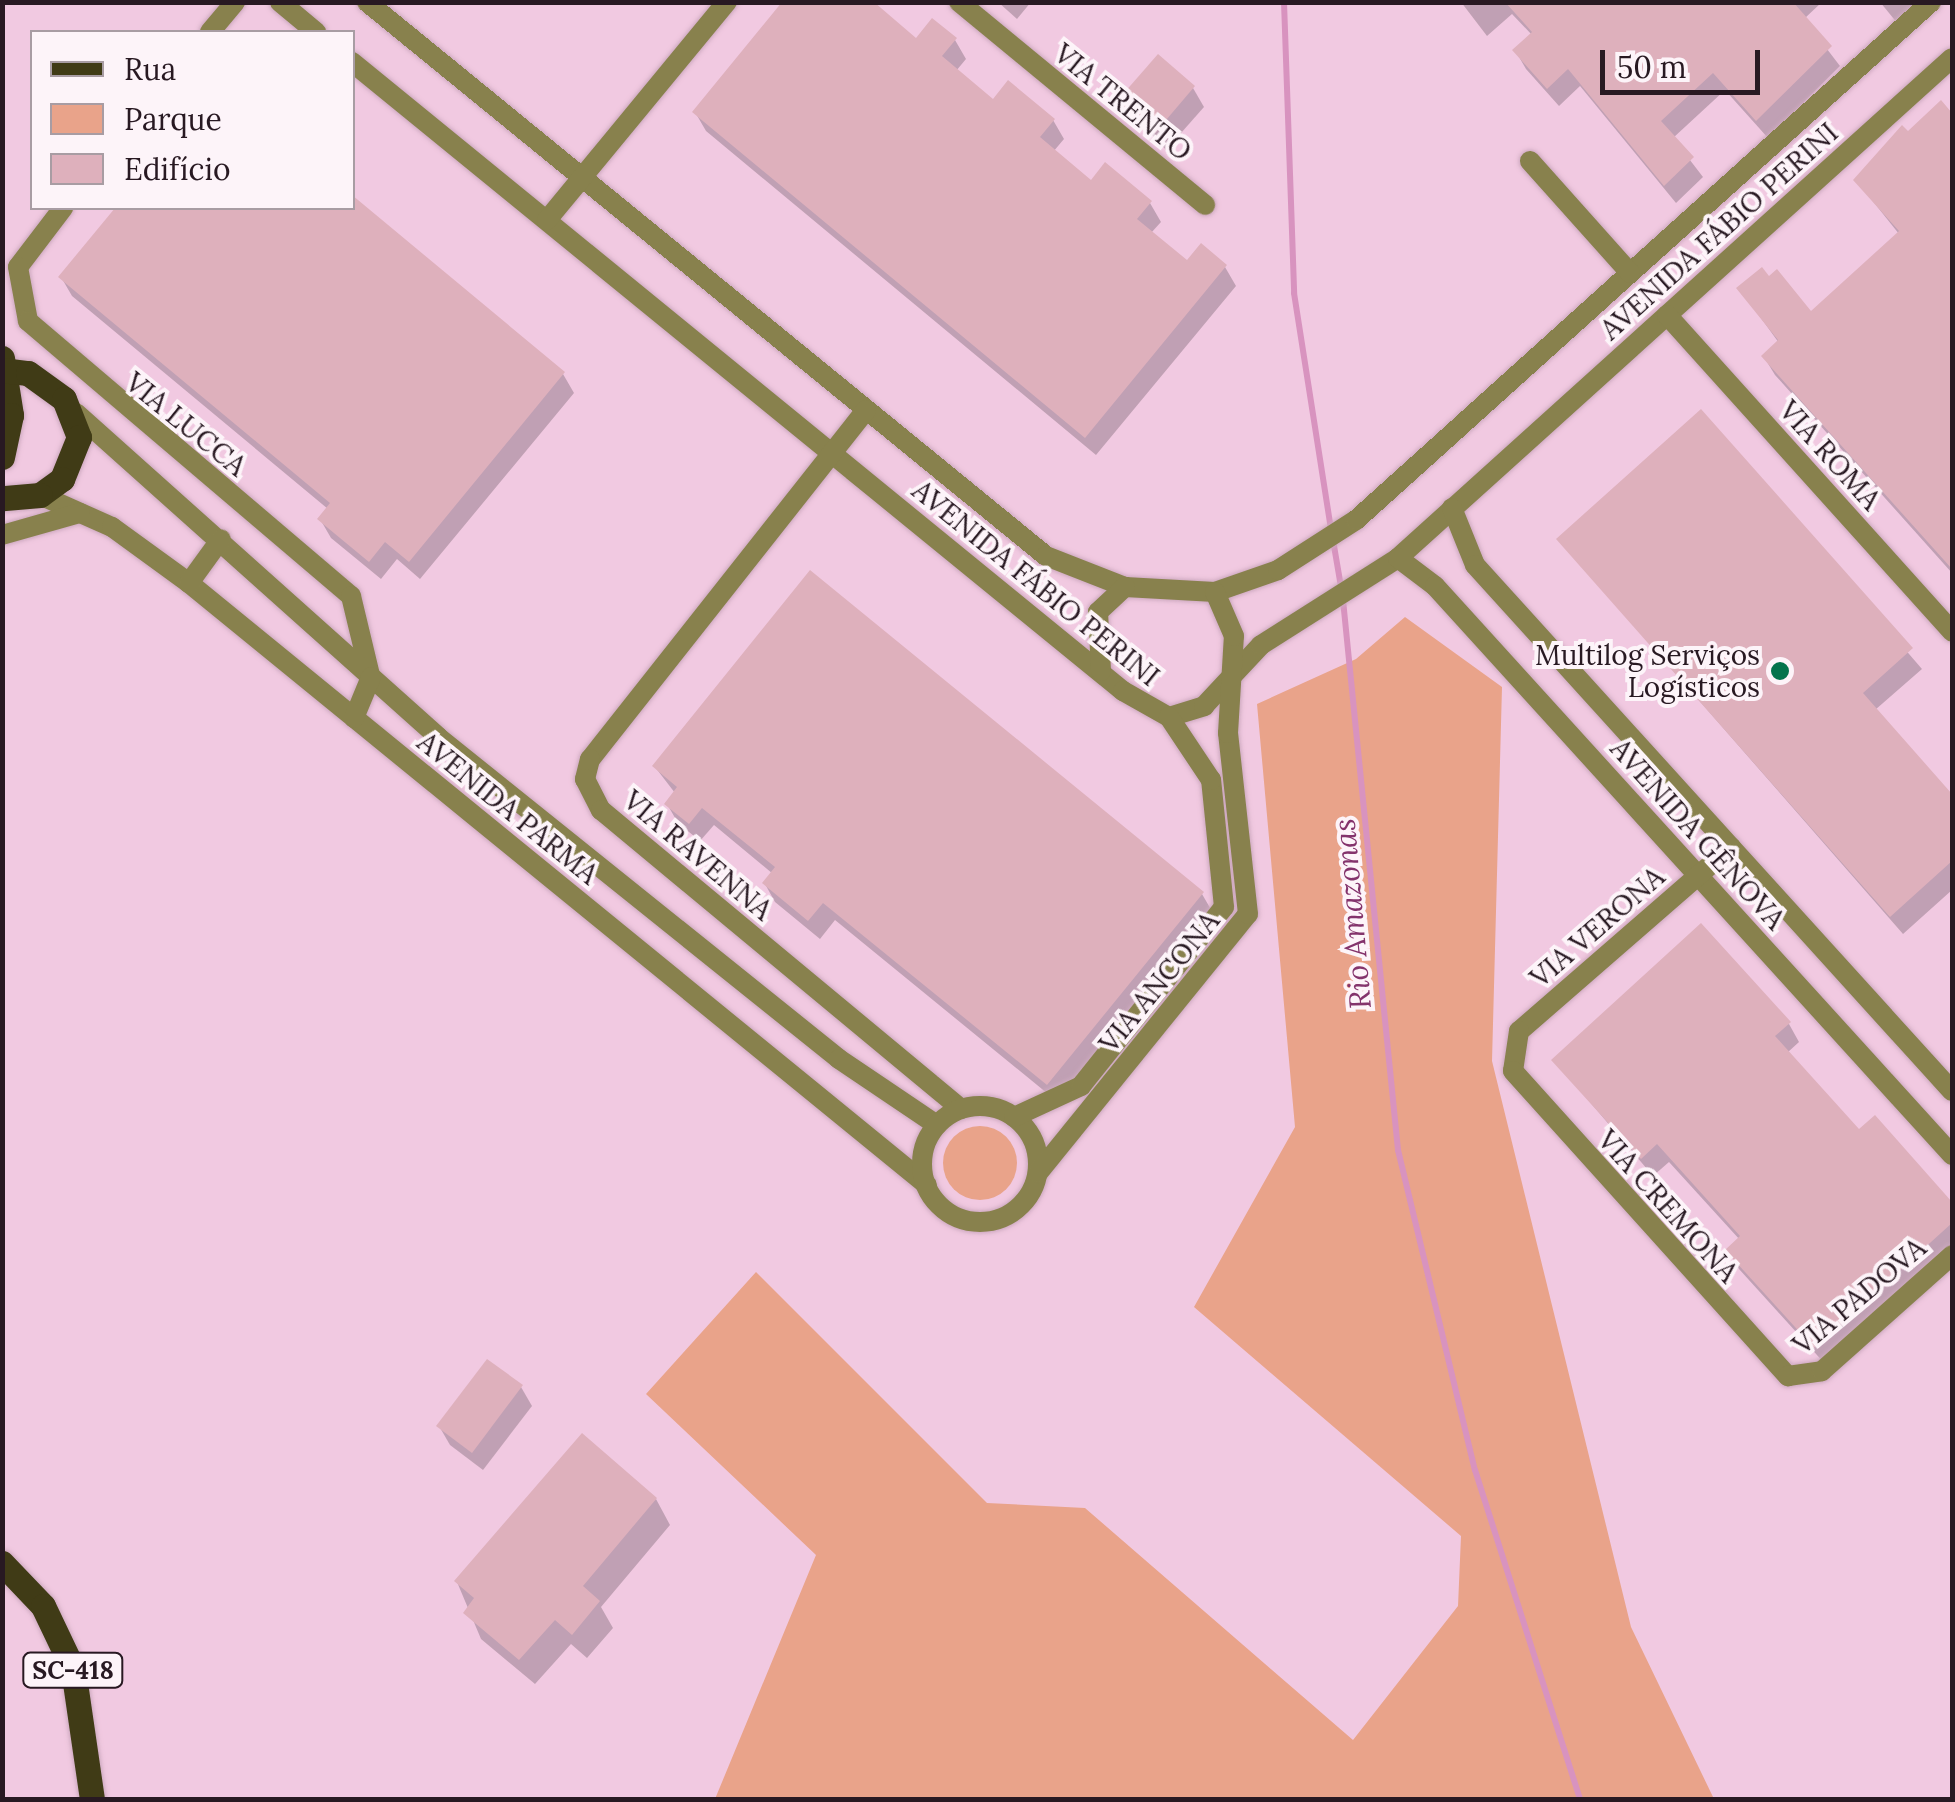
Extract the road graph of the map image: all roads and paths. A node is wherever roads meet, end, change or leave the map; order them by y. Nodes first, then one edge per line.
1 (234, 2) edge
2 (280, 2) edge
3 (367, 2) edge
4 (727, 2) edge
5 (959, 2) edge
6 (1931, 2) edge
7 (212, 30) edge
8 (314, 30) edge
9 (1952, 58) edge
10 (355, 64) edge
11 (1530, 161) dead end
12 (582, 178) junction
13 (1205, 206) dead end
14 (61, 210) edge
15 (547, 220) junction
16 (1630, 273) junction
17 (1668, 315) junction
18 (4, 366) edge
19 (866, 410) junction
20 (76, 413) junction
21 (832, 453) junction
22 (2, 457) edge
23 (40, 495) junction
24 (2, 498) edge
25 (1452, 508) junction
26 (82, 512) junction
27 (2, 535) edge
28 (221, 539) junction
29 (1398, 558) junction
30 (189, 583) junction
31 (1126, 587) junction
32 (1215, 592) junction
33 (1952, 632) edge
34 (1102, 672) junction
35 (371, 677) junction
36 (1229, 680) junction
37 (1169, 717) junction
38 (354, 718) junction
39 (1731, 847) junction
40 (1698, 876) junction
41 (1510, 1056) joint
42 (1952, 1091) edge
43 (961, 1109) junction
44 (1014, 1117) junction
45 (937, 1124) junction
46 (1952, 1155) edge
47 (1038, 1173) junction
48 (926, 1186) junction
49 (1952, 1255) edge
50 (1801, 1379) joint
51 (2, 1563) edge
52 (92, 1800) edge

1 - 7 street
2 - 8 street
3 - 12 street, AVENIDA FÁBIO PERINI
4 - 12 street
5 - 13 street, VIA TRENTO
6 - 16 street, AVENIDA FÁBIO PERINI
9 - 17 street, AVENIDA FÁBIO PERINI
10 - 15 street, AVENIDA FÁBIO PERINI
11 - 16 street
12 - 15 street
12 - 19 street, AVENIDA FÁBIO PERINI
14 - 35 street, VIA LUCCA
15 - 21 street, AVENIDA FÁBIO PERINI
16 - 32 street, AVENIDA FÁBIO PERINI
17 - 25 street, AVENIDA FÁBIO PERINI
17 - 33 street, VIA ROMA
18 - 20 main road
18 - 22 main road
19 - 21 street, VIA RAVENNA
19 - 31 street, AVENIDA FÁBIO PERINI
20 - 23 main road
20 - 28 street, AVENIDA PARMA
21 - 34 street, AVENIDA FÁBIO PERINI
21 - 43 street, VIA RAVENNA
23 - 24 main road
23 - 26 street, AVENIDA PARMA
25 - 29 street, AVENIDA FÁBIO PERINI
25 - 39 street, AVENIDA GÊNOVA
26 - 27 street
26 - 30 street, AVENIDA PARMA
28 - 30 street
28 - 35 street, AVENIDA PARMA
29 - 36 street, AVENIDA FÁBIO PERINI
29 - 40 street, AVENIDA GÊNOVA
30 - 38 street, AVENIDA PARMA
31 - 32 street, AVENIDA FÁBIO PERINI
31 - 34 street
32 - 36 street
34 - 37 street, AVENIDA FÁBIO PERINI
35 - 38 street
35 - 45 street, AVENIDA PARMA
36 - 37 street, AVENIDA FÁBIO PERINI
36 - 47 street, VIA ANCONA
37 - 44 street, VIA ANCONA
38 - 48 street, AVENIDA PARMA
39 - 40 street, VIA VERONA
39 - 42 street, AVENIDA GÊNOVA
40 - 41 street, VIA VERONA
40 - 46 street, AVENIDA GÊNOVA
41 - 50 street, VIA CREMONA
43 - 44 street
43 - 45 street
44 - 47 street
45 - 48 street
47 - 48 street
49 - 50 street, VIA PADOVA
51 - 52 main road, SC-418

